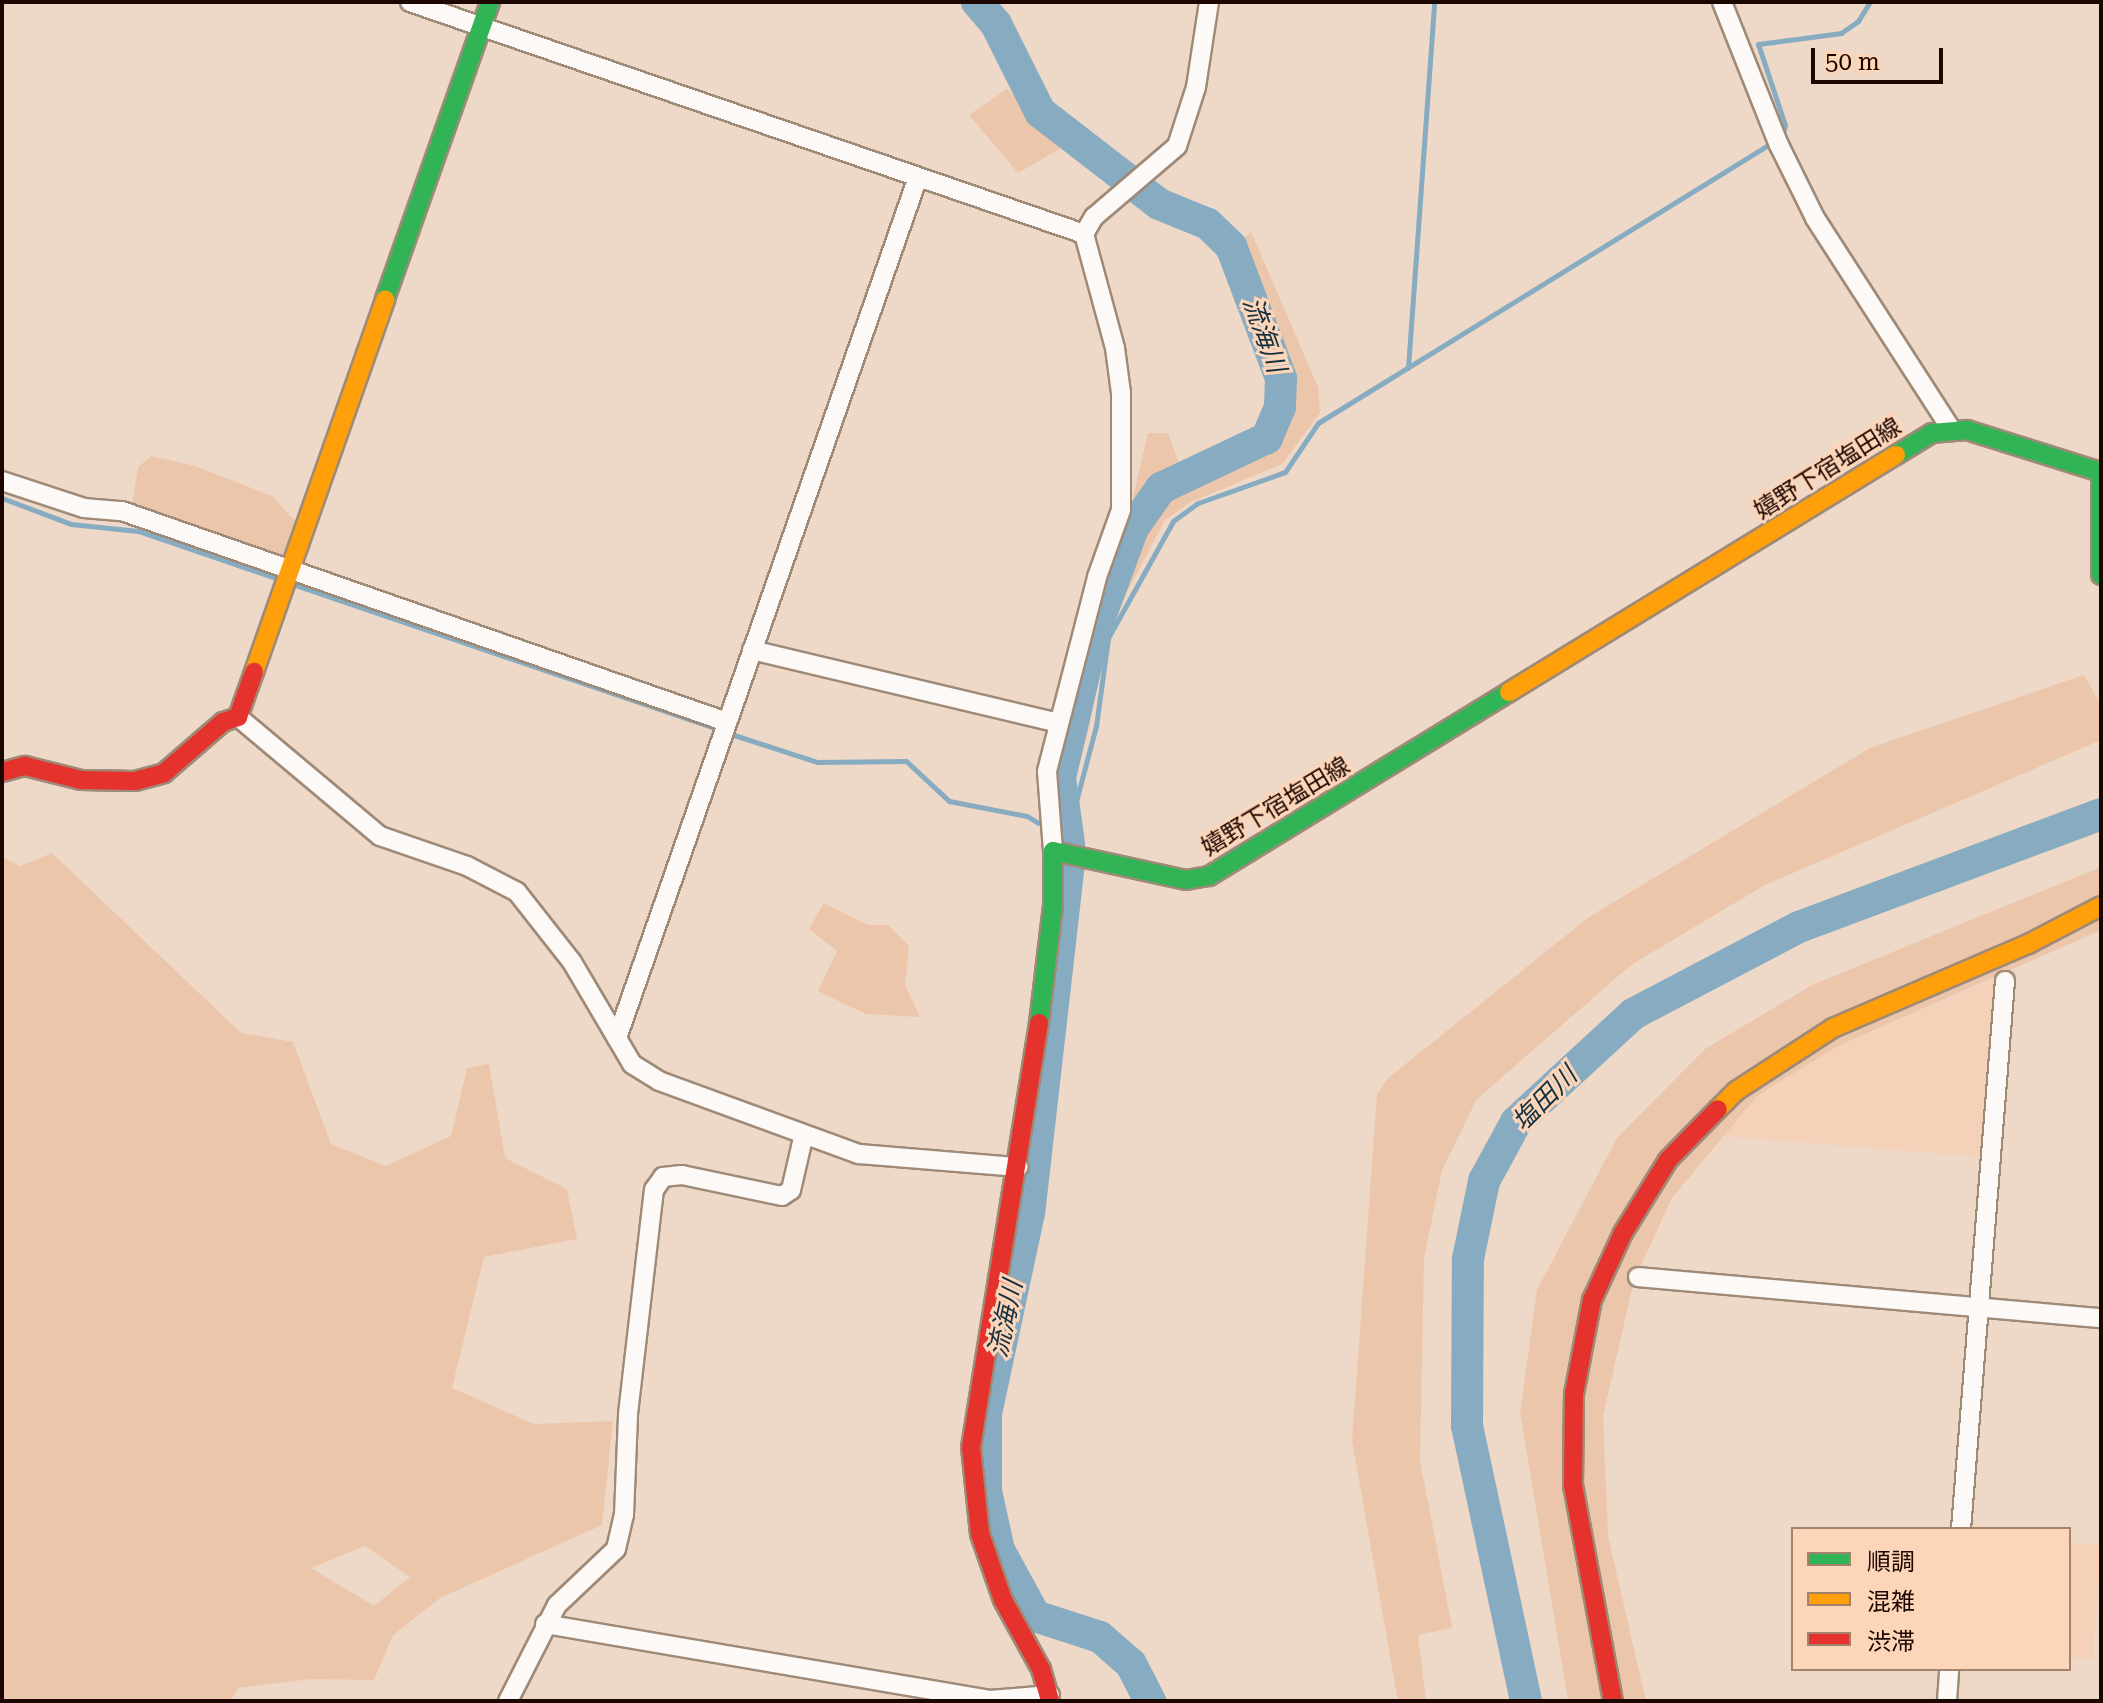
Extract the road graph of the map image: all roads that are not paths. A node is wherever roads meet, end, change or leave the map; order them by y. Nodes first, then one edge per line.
1 (410, 2) edge
2 (490, 2) edge
3 (1209, 2) edge
4 (1722, 2) edge
5 (481, 27) junction
6 (917, 180) junction
7 (1084, 234) junction
8 (1951, 429) junction
9 (2101, 472) edge
10 (2, 481) edge
11 (292, 569) junction
12 (2101, 575) edge
13 (752, 650) junction
14 (238, 717) junction
15 (727, 722) junction
16 (1058, 723) junction
17 (2, 772) edge
18 (1053, 851) junction
19 (2101, 906) edge
20 (2005, 981) dead end
21 (617, 1038) junction
22 (803, 1138) junction
23 (1018, 1167) junction
24 (1638, 1277) dead end
25 (1979, 1307) junction
26 (2101, 1318) edge
27 (1961, 1527) edge
28 (545, 1624) junction
29 (1949, 1671) edge
30 (1050, 1698) edge
31 (508, 1701) edge
32 (1613, 1701) edge
33 (1947, 1701) edge

1 - 5 street
2 - 5 street
3 - 7 street
4 - 8 street
5 - 6 street
5 - 11 street
6 - 7 street
6 - 13 street
7 - 16 street
8 - 9 street
8 - 18 street, 嬉野下宿塩田線
9 - 12 street
10 - 11 street
11 - 14 street
11 - 15 street
13 - 15 street
13 - 16 street
14 - 17 street
14 - 21 street
15 - 21 street
16 - 18 street
18 - 23 street
19 - 32 street
20 - 25 street
21 - 22 street
22 - 23 street
22 - 28 street
23 - 30 street
24 - 25 street
25 - 26 street
25 - 27 street
28 - 30 street
28 - 31 street
29 - 33 street

